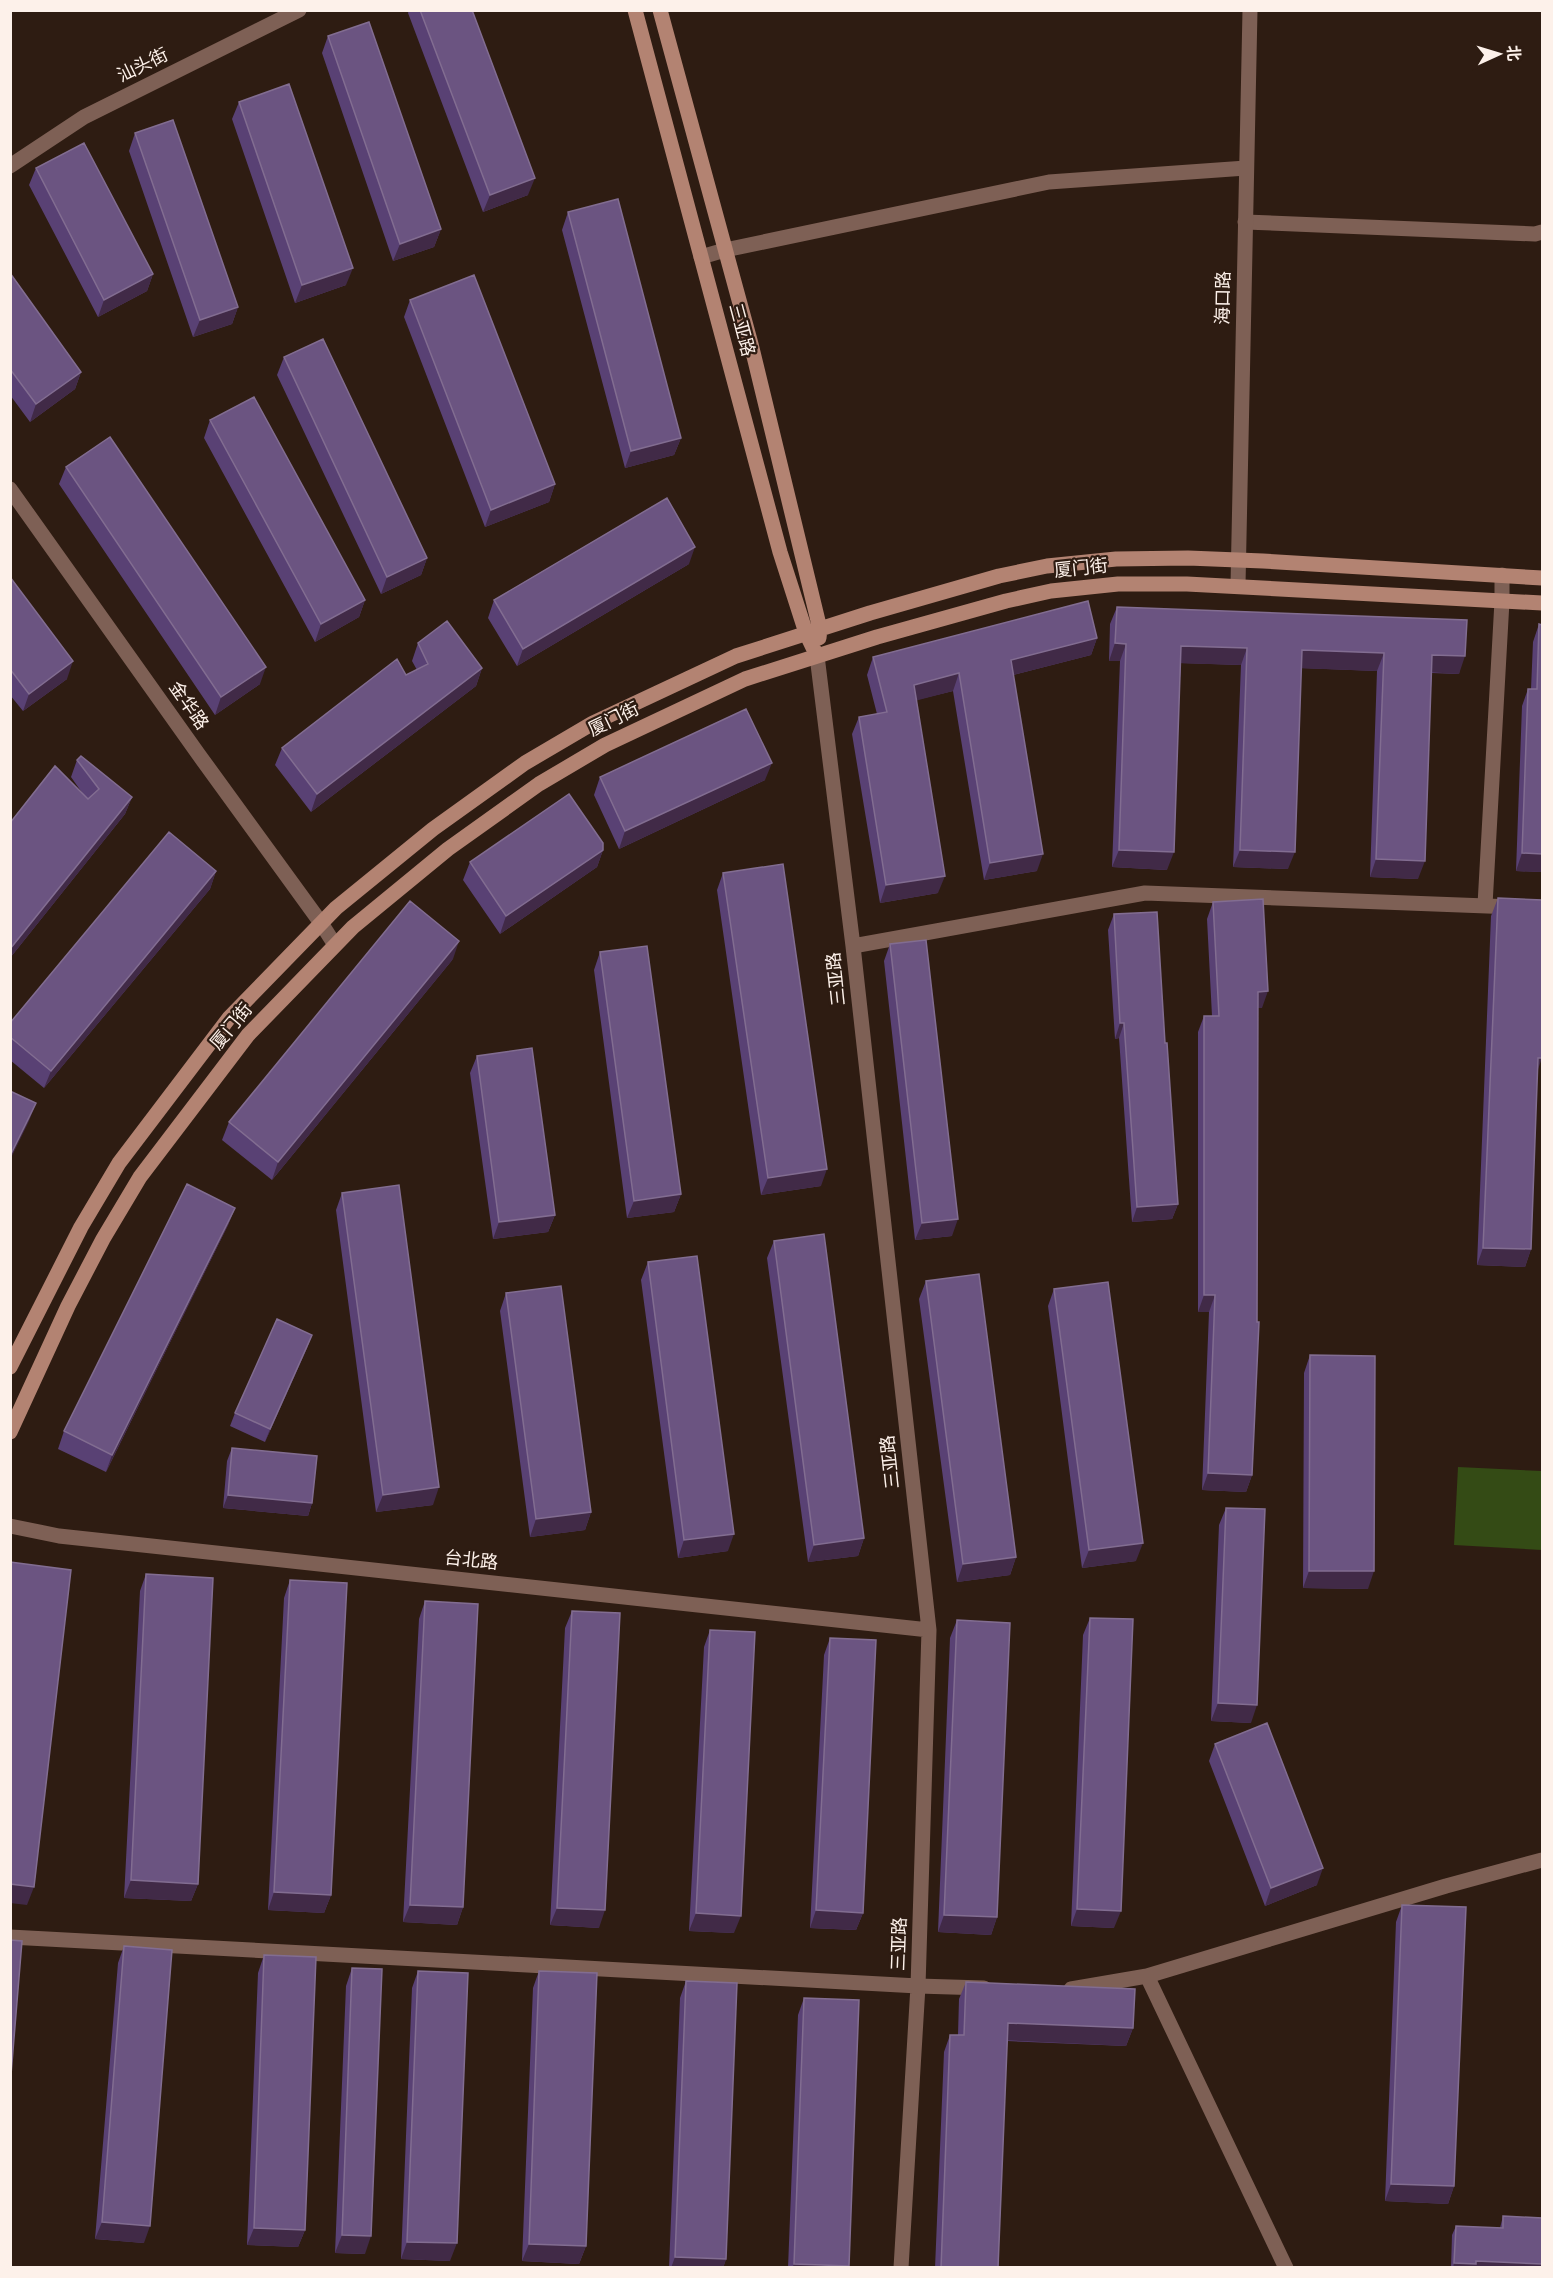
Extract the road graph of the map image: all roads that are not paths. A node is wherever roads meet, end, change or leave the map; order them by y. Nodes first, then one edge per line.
1 (299, 10) edge
2 (635, 10) edge
3 (660, 10) edge
4 (1250, 10) edge
5 (10, 166) edge
6 (1246, 168) junction
7 (1245, 222) junction
8 (1542, 232) edge
9 (725, 250) junction
10 (701, 257) junction
11 (10, 489) edge
12 (1238, 560) junction
13 (1502, 575) junction
14 (1542, 578) edge
15 (1238, 585) junction
16 (1502, 600) junction
17 (1542, 603) edge
18 (813, 631) junction
19 (817, 656) junction
20 (1485, 905) junction
21 (1542, 908) edge
22 (321, 923) junction
23 (335, 945) junction
24 (853, 946) junction
25 (10, 1367) edge
26 (10, 1432) edge
27 (10, 1526) edge
28 (929, 1630) junction
29 (1542, 1860) edge
30 (10, 1936) edge
31 (1148, 1976) junction
32 (918, 1986) junction
33 (998, 1988) edge
34 (1055, 1989) edge
35 (901, 2268) edge
36 (1286, 2268) edge

1 - 5 street, 汕头街
2 - 10 main road, 三亚路
3 - 9 main road, 三亚路
4 - 6 street, 海口路
6 - 7 street, 海口路
6 - 9 street
7 - 8 street
7 - 12 street, 海口路
9 - 10 street
9 - 18 main road, 三亚路
10 - 18 main road, 三亚路
11 - 22 street, 金华路
12 - 13 main road, 厦门街
12 - 15 street, 海口路
12 - 18 main road, 厦门街
13 - 14 main road, 厦门街
13 - 16 street
15 - 16 main road, 厦门街
15 - 19 main road, 厦门街
16 - 17 main road, 厦门街
16 - 20 street
18 - 19 main road, 三亚路
18 - 22 main road, 厦门街
19 - 23 main road, 厦门街
19 - 24 street, 三亚路
20 - 21 street
20 - 24 street
22 - 23 street, 金华路
22 - 25 main road, 厦门街
23 - 26 main road, 厦门街
24 - 28 street, 三亚路
27 - 28 street, 台北路
28 - 32 street, 三亚路
29 - 31 street
30 - 32 street
31 - 34 street
31 - 36 street
32 - 33 street
32 - 35 street, 三亚路

